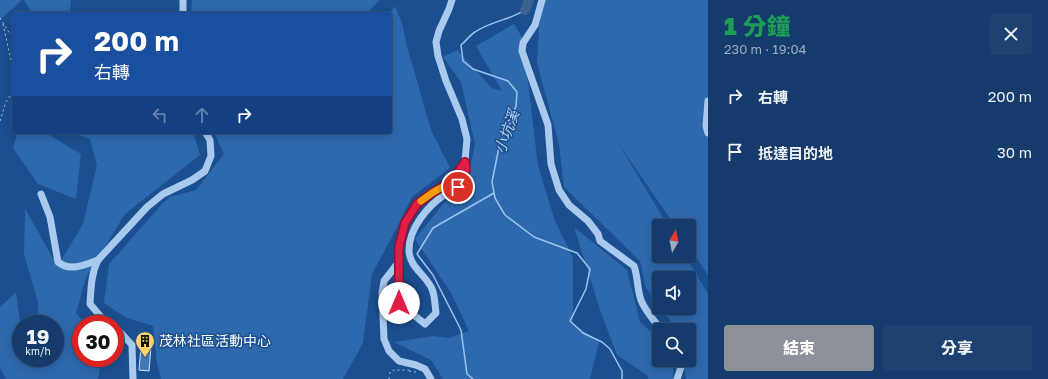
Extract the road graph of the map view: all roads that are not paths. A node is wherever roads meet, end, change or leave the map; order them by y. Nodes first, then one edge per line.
1 (183, 0) edge
2 (452, 0) edge
3 (542, 0) edge
4 (183, 12) edge
5 (708, 101) edge
6 (708, 133) edge
7 (206, 134) edge
8 (465, 162) junction
9 (41, 194) dead end
10 (98, 260) junction
11 (398, 263) junction
12 (99, 315) edge
13 (656, 323) edge
14 (124, 337) edge
15 (681, 367) edge
16 (133, 379) edge
17 (431, 379) edge
18 (677, 379) edge

1 - 4 street
2 - 8 street
3 - 13 street
5 - 6 street
7 - 10 street
8 - 11 street
8 - 11 street
9 - 10 street
10 - 12 street
11 - 17 street
14 - 16 street
15 - 18 street

